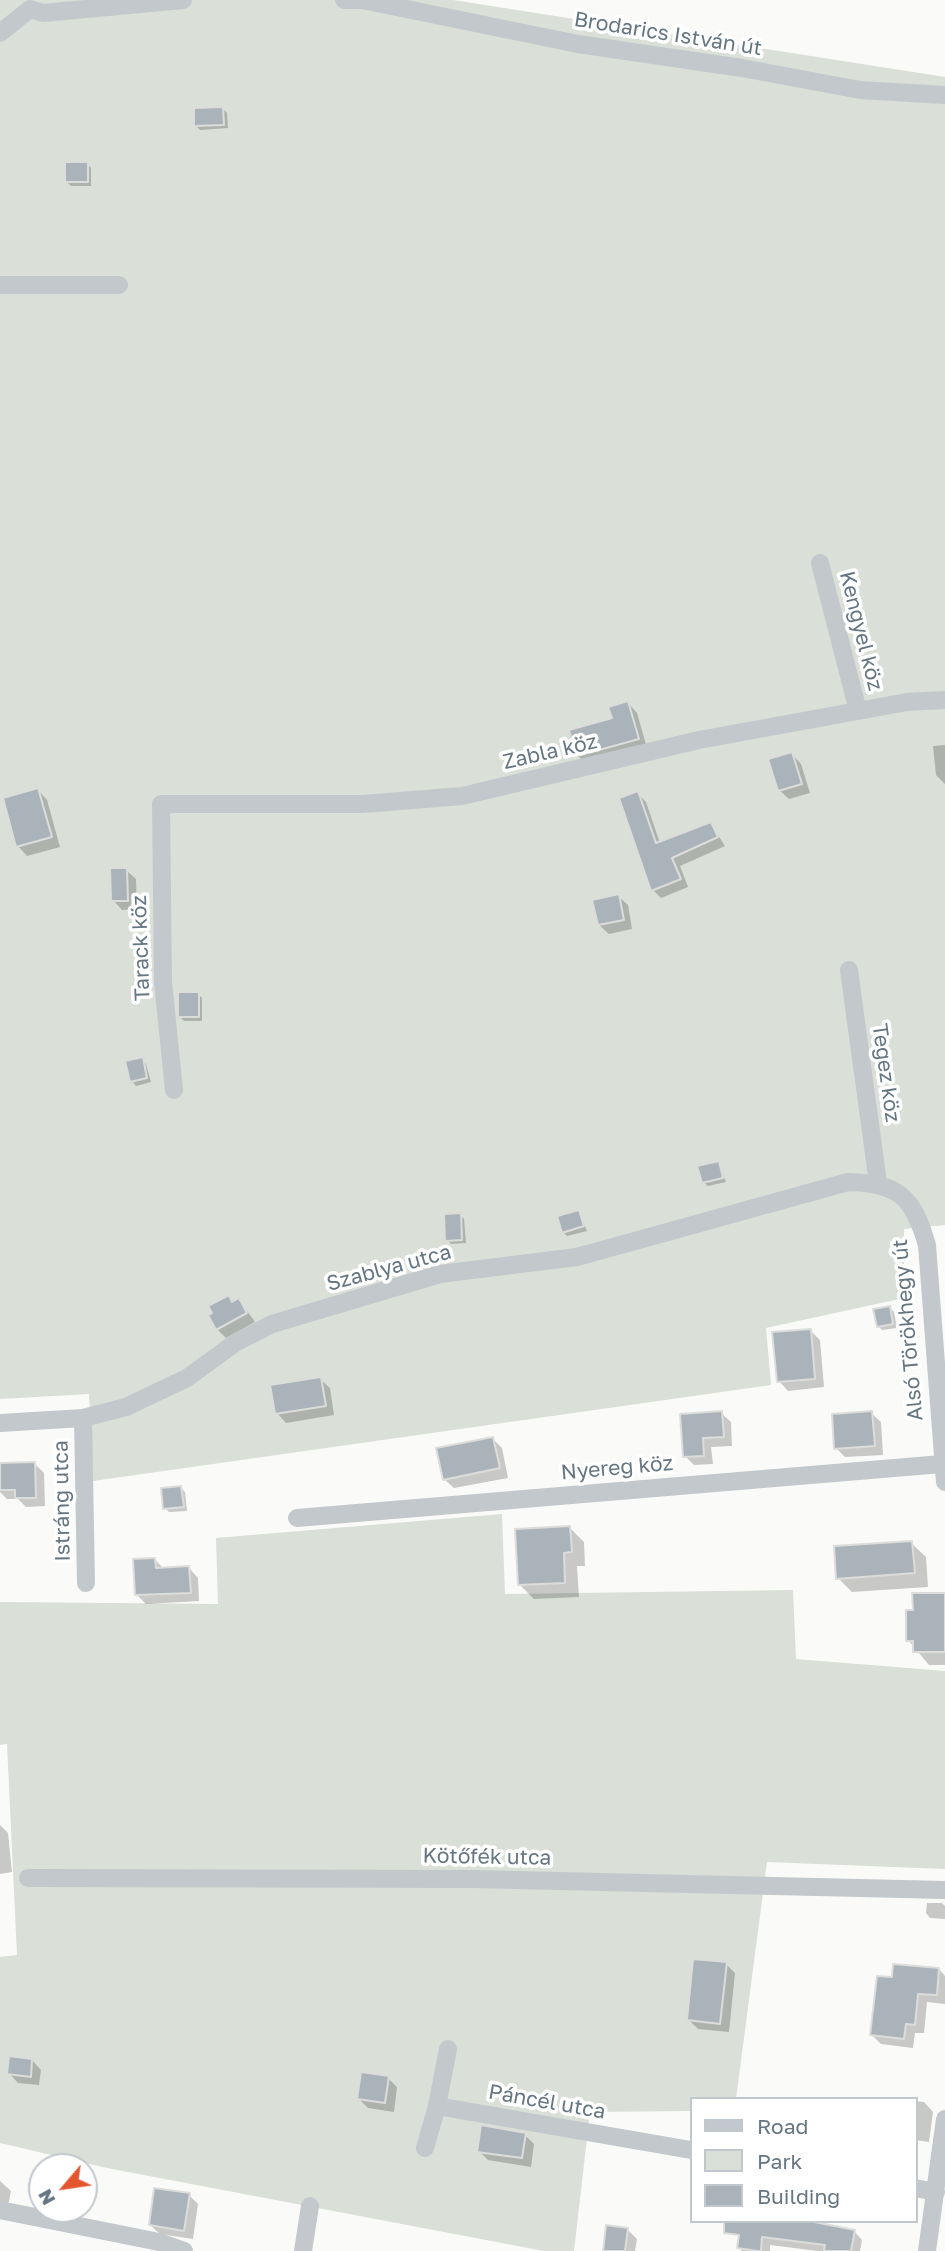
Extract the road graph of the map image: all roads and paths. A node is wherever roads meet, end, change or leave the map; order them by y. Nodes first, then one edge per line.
1 (183, 0) edge
2 (344, 0) edge
3 (28, 5) edge
4 (0, 33) edge
5 (945, 95) edge
6 (0, 285) edge
7 (119, 285) dead end
8 (820, 563) dead end
9 (945, 700) edge
10 (858, 711) junction
11 (161, 804) joint
12 (849, 970) dead end
13 (174, 1090) dead end
14 (878, 1183) junction
15 (83, 1418) junction
16 (0, 1423) edge
17 (942, 1464) junction
18 (945, 1482) edge
19 (297, 1518) dead end
20 (86, 1583) dead end
21 (28, 1878) dead end
22 (945, 1890) edge
23 (448, 2049) dead end
24 (437, 2106) junction
25 (945, 2119) edge
26 (425, 2148) dead end
27 (690, 2150) edge
28 (917, 2188) edge
29 (936, 2192) junction
30 (310, 2206) dead end
31 (0, 2210) edge
32 (184, 2251) edge
33 (303, 2251) edge
34 (927, 2251) edge

1 - 3 street
2 - 5 street, Brodarics István út
3 - 4 street
6 - 7 street
8 - 10 street, Kengyel köz
9 - 10 street, Zabla köz
10 - 11 street, Zabla köz
11 - 13 street, Tarack köz
12 - 14 street, Tegez köz
14 - 15 street, Szablya utca
14 - 17 street, Alsó Törökhegy út
15 - 16 street, Szablya utca
15 - 20 street, Istráng utca
17 - 18 street, Alsó Törökhegy út
17 - 19 street, Nyereg köz
21 - 22 street, Kötőfék utca
23 - 24 street
24 - 26 street
24 - 27 street, Páncél utca
25 - 29 street
28 - 29 street
29 - 34 street
30 - 33 street
31 - 32 street

